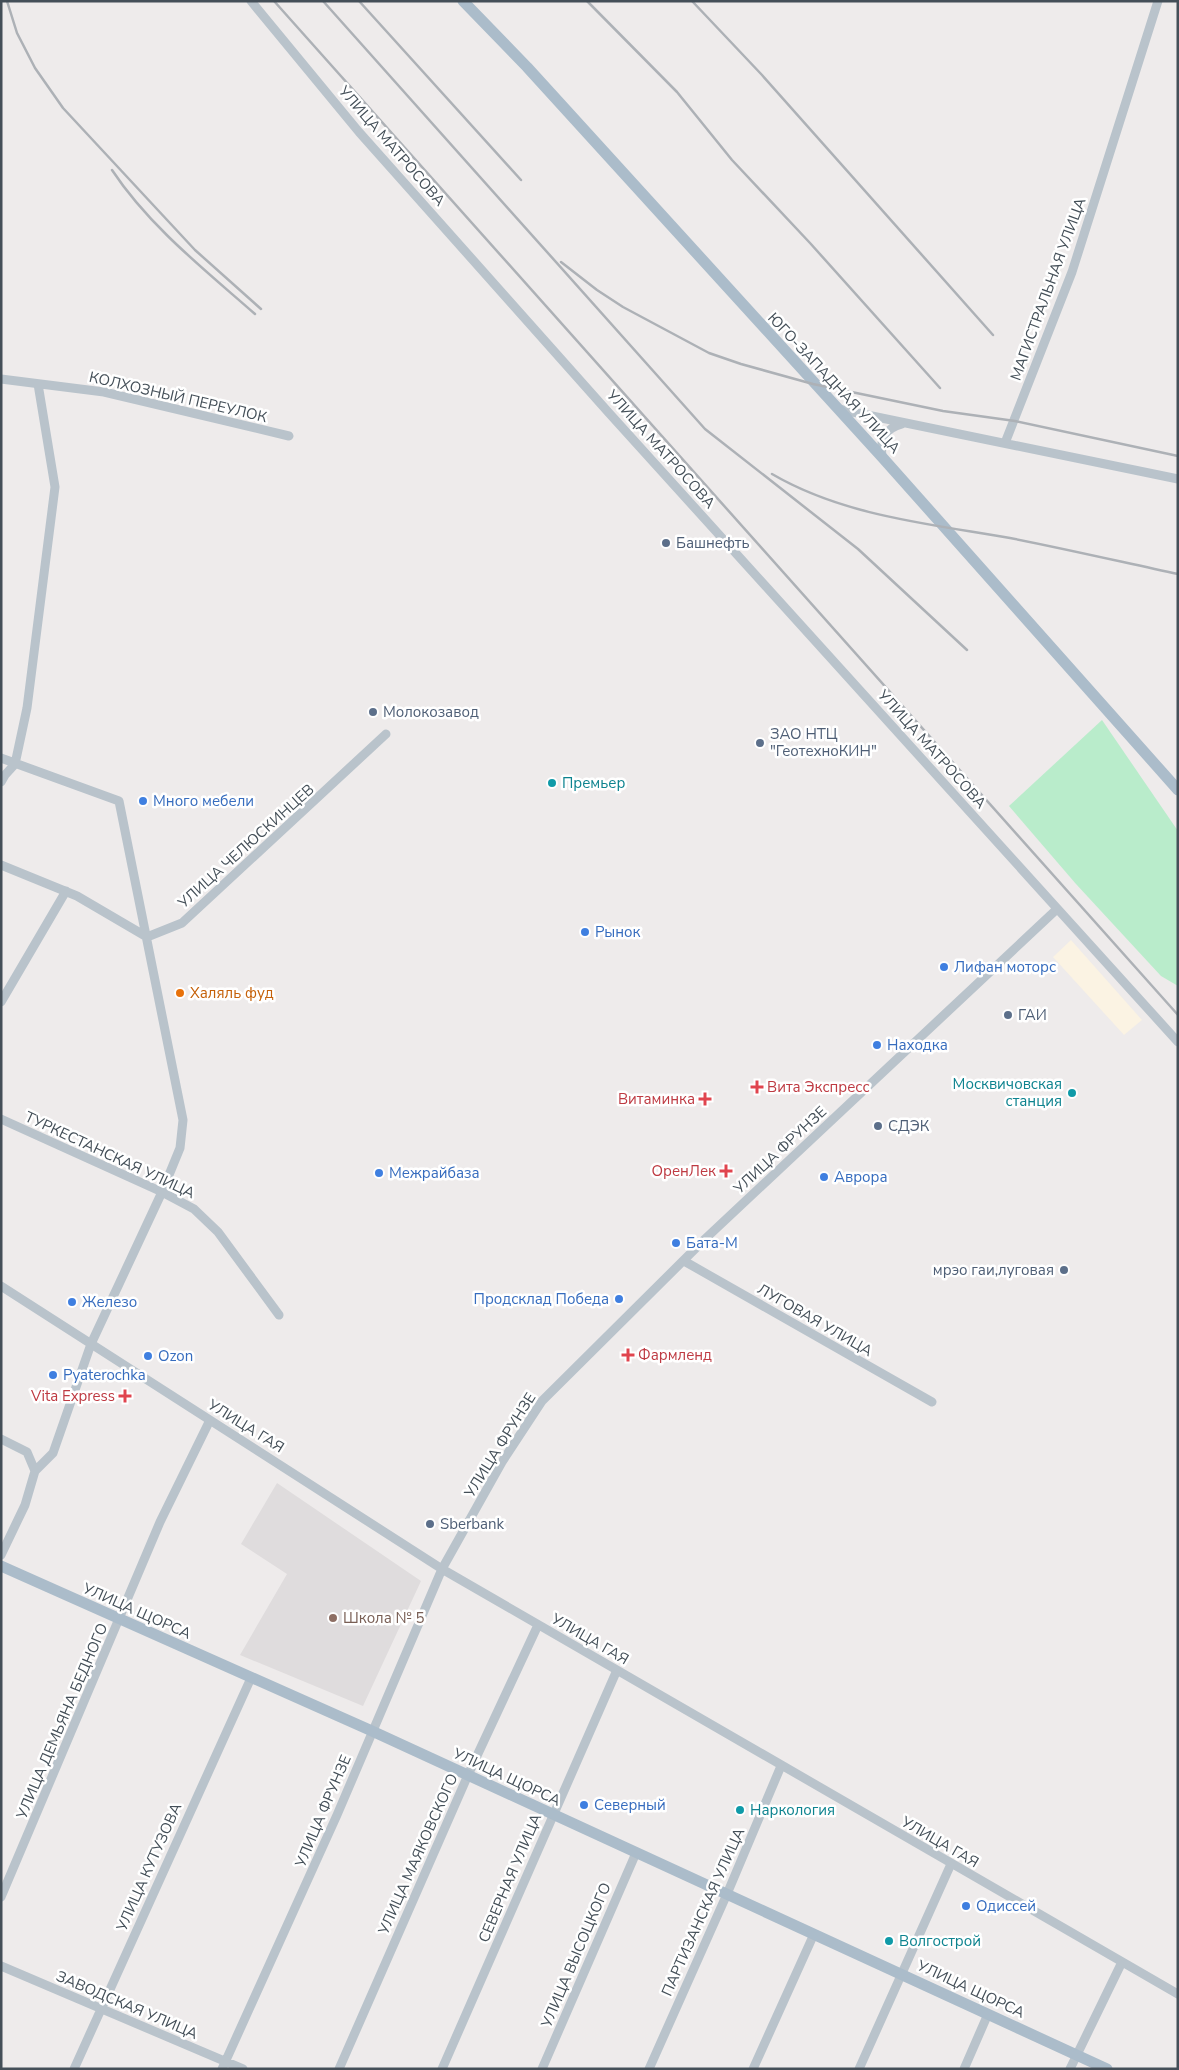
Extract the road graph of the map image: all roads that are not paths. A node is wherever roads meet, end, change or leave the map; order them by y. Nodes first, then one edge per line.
1 (250, 1) edge
2 (463, 1) edge
3 (1158, 1) edge
4 (1, 379) edge
5 (38, 384) junction
6 (837, 409) junction
7 (902, 424) junction
8 (289, 436) dead end
9 (1004, 443) junction
10 (882, 457) junction
11 (1178, 479) edge
12 (386, 734) dead end
13 (1, 758) edge
14 (15, 764) junction
15 (1, 782) edge
16 (1178, 790) edge
17 (1, 865) edge
18 (66, 892) junction
19 (1057, 909) junction
20 (147, 937) junction
21 (1, 1002) edge
22 (1178, 1042) edge
23 (1, 1119) edge
24 (162, 1192) junction
25 (684, 1261) junction
26 (1, 1286) edge
27 (279, 1315) dead end
28 (91, 1344) junction
29 (932, 1402) dead end
30 (210, 1420) junction
31 (1, 1439) edge
32 (35, 1471) junction
33 (1, 1555) edge
34 (1, 1566) edge
35 (442, 1569) junction
36 (120, 1620) junction
37 (538, 1625) junction
38 (618, 1670) junction
39 (251, 1678) junction
40 (372, 1731) junction
41 (781, 1766) junction
42 (468, 1776) junction
43 (552, 1814) junction
44 (636, 1853) junction
45 (951, 1864) junction
46 (727, 1894) junction
47 (1, 1897) edge
48 (814, 1934) junction
49 (1122, 1962) junction
50 (1, 1966) edge
51 (901, 1973) junction
52 (1178, 1994) edge
53 (100, 2008) junction
54 (988, 2014) junction
55 (1077, 2054) junction
56 (223, 2065) edge
57 (74, 2069) edge
58 (243, 2069) edge
59 (339, 2069) edge
60 (442, 2069) edge
61 (542, 2069) edge
62 (649, 2069) edge
63 (753, 2069) edge
64 (859, 2069) edge
65 (964, 2069) edge
66 (1070, 2069) edge
67 (1107, 2069) edge

1 - 19 street, УЛИЦА МАТРОСОВА
2 - 6 main road, ЮГО-ЗАПАДНАЯ УЛИЦА
3 - 9 street, МАГИСТРАЛЬНАЯ УЛИЦА
4 - 5 street, КОЛХОЗНЫЙ ПЕРЕУЛОК
5 - 8 street, КОЛХОЗНЫЙ ПЕРЕУЛОК
5 - 14 street
6 - 7 street
6 - 10 main road, ЮГО-ЗАПАДНАЯ УЛИЦА
7 - 9 street
7 - 10 street
9 - 11 street
10 - 16 main road, ЮГО-ЗАПАДНАЯ УЛИЦА
12 - 20 street, УЛИЦА ЧЕЛЮСКИНЦЕВ
13 - 14 street
14 - 15 street
14 - 20 street
17 - 18 street
18 - 20 street
18 - 21 street
19 - 22 street, УЛИЦА МАТРОСОВА
19 - 25 street, УЛИЦА ФРУНЗЕ
20 - 24 street
23 - 24 street, ТУРКЕСТАНСКАЯ УЛИЦА
24 - 27 street, ТУРКЕСТАНСКАЯ УЛИЦА
24 - 28 street
25 - 29 street, ЛУГОВАЯ УЛИЦА
25 - 35 street, УЛИЦА ФРУНЗЕ
26 - 28 street, УЛИЦА ГАЯ
28 - 30 street, УЛИЦА ГАЯ
28 - 32 street
30 - 35 street, УЛИЦА ГАЯ
30 - 36 street, УЛИЦА ДЕМЬЯНА БЕДНОГО
31 - 32 street
32 - 33 street
34 - 36 main road, УЛИЦА ЩОРСА
35 - 37 street, УЛИЦА ГАЯ
35 - 40 street, УЛИЦА ФРУНЗЕ
36 - 39 main road, УЛИЦА ЩОРСА
36 - 47 street, УЛИЦА ДЕМЬЯНА БЕДНОГО
37 - 38 street, УЛИЦА ГАЯ
37 - 42 street, УЛИЦА МАЯКОВСКОГО
38 - 41 street, УЛИЦА ГАЯ
38 - 43 street, СЕВЕРНАЯ УЛИЦА
39 - 40 main road, УЛИЦА ЩОРСА
39 - 53 street, УЛИЦА КУТУЗОВА
40 - 42 main road, УЛИЦА ЩОРСА
40 - 56 street, УЛИЦА ФРУНЗЕ
41 - 45 street, УЛИЦА ГАЯ
41 - 46 street, ПАРТИЗАНСКАЯ УЛИЦА
42 - 43 main road, УЛИЦА ЩОРСА
42 - 59 street, УЛИЦА МАЯКОВСКОГО
43 - 44 main road, УЛИЦА ЩОРСА
43 - 60 street, СЕВЕРНАЯ УЛИЦА
44 - 46 main road, УЛИЦА ЩОРСА
44 - 61 street, УЛИЦА ВЫСОЦКОГО
45 - 49 street, УЛИЦА ГАЯ
45 - 51 street
46 - 48 main road, УЛИЦА ЩОРСА
46 - 62 street, ПАРТИЗАНСКАЯ УЛИЦА
48 - 51 main road, УЛИЦА ЩОРСА
48 - 63 street
49 - 52 street, УЛИЦА ГАЯ
49 - 55 street
50 - 53 street, ЗАВОДСКАЯ УЛИЦА
51 - 54 main road, УЛИЦА ЩОРСА
51 - 64 street
53 - 56 street, ЗАВОДСКАЯ УЛИЦА
53 - 57 street, УЛИЦА КУТУЗОВА
54 - 55 main road, УЛИЦА ЩОРСА
54 - 65 street
55 - 66 street
55 - 67 main road, УЛИЦА ЩОРСА
56 - 58 street, ЗАВОДСКАЯ УЛИЦА

